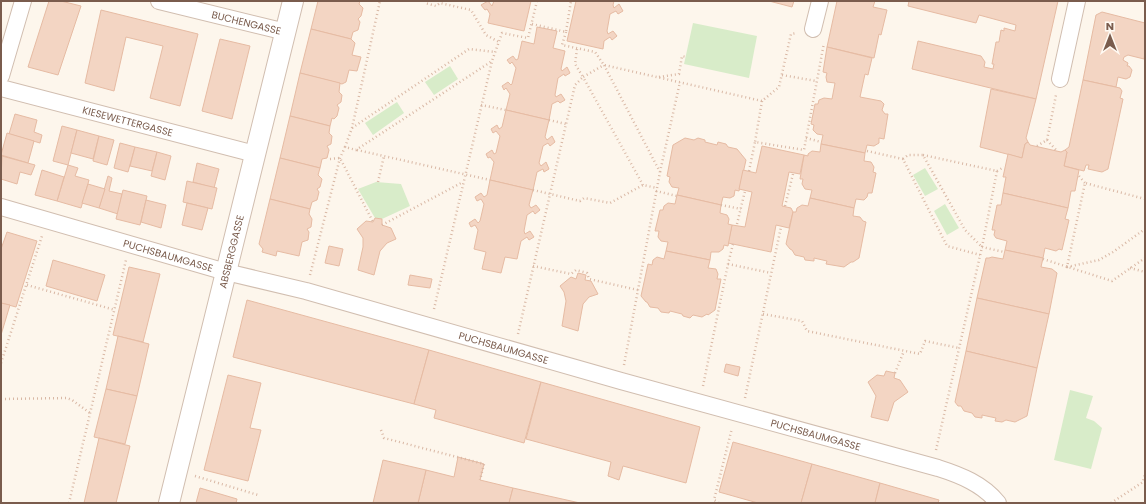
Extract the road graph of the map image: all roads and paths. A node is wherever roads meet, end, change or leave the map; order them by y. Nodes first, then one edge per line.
1 (23, 1) edge
2 (160, 1) edge
3 (293, 1) edge
4 (380, 1) edge
5 (425, 1) edge
6 (538, 1) edge
7 (571, 1) edge
8 (820, 1) edge
9 (1077, 1) edge
10 (532, 24) junction
11 (814, 29) junction
12 (286, 32) junction
13 (566, 32) junction
14 (499, 42) junction
15 (577, 49) junction
16 (495, 52) junction
17 (686, 57) dead end
18 (492, 61) junction
19 (604, 65) junction
20 (782, 75) junction
21 (1, 76) edge
22 (583, 77) junction
23 (657, 77) junction
24 (1060, 79) joint
25 (816, 81) junction
26 (680, 82) junction
27 (1, 88) edge
28 (762, 100) junction
29 (482, 105) junction
30 (506, 110) dead end
31 (549, 120) dead end
32 (566, 124) junction
33 (352, 128) junction
34 (806, 138) junction
35 (1047, 140) junction
36 (755, 142) junction
37 (821, 142) dead end
38 (1037, 146) dead end
39 (345, 147) junction
40 (356, 150) junction
41 (798, 150) junction
42 (1056, 150) dead end
43 (866, 151) dead end
44 (797, 153) dead end
45 (255, 154) junction
46 (923, 155) junction
47 (384, 156) junction
48 (340, 158) junction
49 (330, 159) dead end
50 (903, 159) junction
51 (1004, 167) dead end
52 (749, 171) dead end
53 (997, 171) junction
54 (660, 172) junction
55 (793, 174) dead end
56 (465, 175) junction
57 (1079, 176) dead end
58 (490, 180) dead end
59 (378, 182) dead end
60 (463, 182) junction
61 (1085, 183) junction
62 (643, 185) junction
63 (533, 190) dead end
64 (656, 190) junction
65 (745, 191) dead end
66 (550, 193) junction
67 (677, 196) dead end
68 (1145, 198) edge
69 (721, 205) dead end
70 (786, 206) dead end
71 (1, 207) edge
72 (741, 210) junction
73 (48, 220) junction
74 (373, 222) dead end
75 (737, 224) dead end
76 (382, 225) dead end
77 (781, 226) dead end
78 (1145, 229) edge
79 (130, 244) junction
80 (733, 244) dead end
81 (982, 248) junction
82 (1004, 252) dead end
83 (980, 255) junction
84 (1145, 258) edge
85 (1043, 259) dead end
86 (728, 264) junction
87 (533, 266) junction
88 (1067, 267) junction
89 (1130, 268) junction
90 (226, 272) junction
91 (1145, 272) edge
92 (771, 273) junction
93 (27, 285) junction
94 (638, 290) junction
95 (306, 291) junction
96 (115, 310) junction
97 (763, 314) junction
98 (430, 326) junction
99 (959, 348) junction
100 (514, 351) junction
101 (904, 351) junction
102 (1, 363) edge
103 (895, 373) dead end
104 (621, 381) junction
105 (1, 399) edge
106 (700, 402) junction
107 (90, 413) junction
108 (739, 413) junction
109 (381, 430) dead end
110 (932, 466) junction
111 (177, 471) junction
112 (1145, 474) edge
113 (480, 480) dead end
114 (258, 495) dead end
115 (69, 503) edge
116 (169, 503) edge
117 (719, 503) edge
118 (998, 503) edge
119 (1111, 503) edge

1 - 21 street
2 - 12 street, BUCHENGASSE
3 - 12 street, ABSBERGGASSE
4 - 33 path
5 - 14 path
6 - 10 path
7 - 13 path
8 - 11 street
9 - 24 street
10 - 13 path
10 - 14 path
11 - 20 path
11 - 25 path
12 - 45 street, ABSBERGGASSE
13 - 15 path
14 - 16 path
15 - 19 path
15 - 22 path
16 - 18 path
16 - 33 path
17 - 23 path
18 - 29 path
18 - 40 path
19 - 22 path
19 - 23 path
19 - 54 path
20 - 25 path
20 - 28 path
22 - 32 path
22 - 62 path
23 - 26 path
24 - 35 path
25 - 34 path
26 - 28 path
26 - 54 path
27 - 45 street, KIESEWETTERGASSE
28 - 36 path
29 - 30 path
29 - 56 path
31 - 32 path
32 - 66 path
33 - 39 path
34 - 37 path
34 - 41 path
35 - 38 path
35 - 42 path
36 - 41 path
36 - 52 path
39 - 40 path
39 - 48 path
40 - 47 path
41 - 44 path
43 - 50 path
45 - 90 street, ABSBERGGASSE
46 - 50 path
46 - 53 path
46 - 81 path
47 - 56 path
47 - 59 path
48 - 49 path
48 - 74 path
48 - 95 path
50 - 83 path
51 - 53 path
53 - 81 path
54 - 64 path
55 - 70 path
56 - 58 path
56 - 60 path
57 - 61 path
60 - 76 path
60 - 98 path
61 - 68 path
61 - 88 path
62 - 64 path
62 - 66 path
63 - 66 path
64 - 67 path
64 - 94 path
65 - 72 path
66 - 87 path
69 - 72 path
71 - 73 street, PUCHSBAUMGASSE
72 - 75 path
73 - 79 street, PUCHSBAUMGASSE
73 - 93 path
77 - 92 path
78 - 88 path
79 - 90 street, PUCHSBAUMGASSE
79 - 96 path
80 - 86 path
81 - 82 path
81 - 83 path
83 - 99 path
84 - 89 path
85 - 88 path
86 - 92 path
86 - 106 path
87 - 94 path
87 - 100 path
88 - 89 path
89 - 91 path
90 - 95 street, PUCHSBAUMGASSE
90 - 111 street, ABSBERGGASSE
92 - 97 path
93 - 96 path
93 - 102 path
94 - 104 path
95 - 98 street, PUCHSBAUMGASSE
96 - 107 path
97 - 101 path
97 - 108 path
98 - 100 street, PUCHSBAUMGASSE
99 - 101 path
99 - 110 path
100 - 104 street, PUCHSBAUMGASSE
101 - 103 path
104 - 106 street, PUCHSBAUMGASSE
105 - 107 path
106 - 108 street, PUCHSBAUMGASSE
107 - 115 path
108 - 110 street, PUCHSBAUMGASSE
108 - 117 path
109 - 113 path
110 - 118 street, PUCHSBAUMGASSE
111 - 114 path
111 - 116 street, ABSBERGGASSE
112 - 119 path

